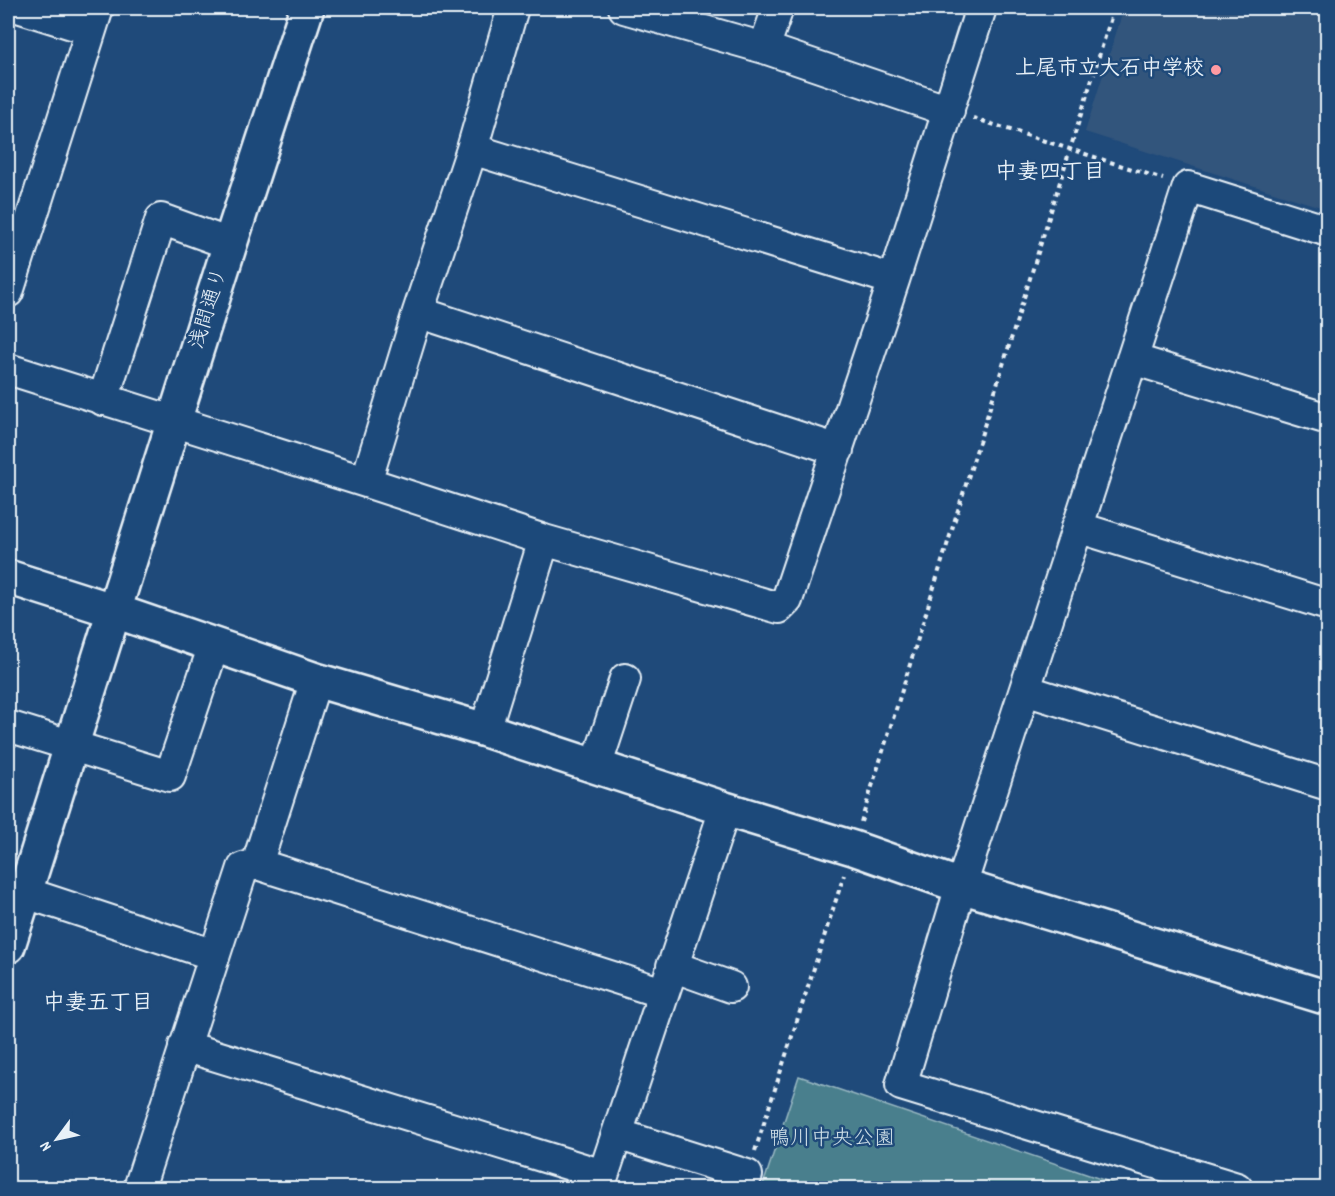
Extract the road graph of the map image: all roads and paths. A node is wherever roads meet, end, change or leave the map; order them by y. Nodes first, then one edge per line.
1 (21, 8) edge
2 (307, 8) edge
3 (513, 8) edge
4 (629, 8) edge
5 (778, 8) edge
6 (981, 8) edge
7 (1114, 8) edge
8 (94, 19) edge
9 (764, 48) junction
10 (949, 111) junction
11 (472, 149) junction
12 (1071, 149) junction
13 (1188, 187) junction
14 (1328, 231) edge
15 (230, 244) junction
16 (894, 280) junction
17 (8, 292) edge
18 (418, 312) junction
19 (1132, 359) junction
20 (8, 369) edge
21 (104, 400) junction
22 (1328, 418) edge
23 (174, 422) junction
24 (838, 450) junction
25 (366, 482) junction
26 (1077, 527) junction
27 (544, 540) junction
28 (945, 547) dead end
29 (8, 577) edge
30 (1328, 605) edge
31 (115, 611) junction
32 (214, 645) junction
33 (625, 679) dead end
34 (316, 680) junction
35 (1024, 690) junction
36 (8, 726) edge
37 (485, 730) junction
38 (71, 745) junction
39 (596, 767) junction
40 (1328, 785) edge
41 (725, 809) junction
42 (257, 864) junction
43 (961, 886) junction
44 (16, 889) edge
45 (8, 946) edge
46 (214, 955) junction
47 (668, 980) junction
48 (730, 987) dead end
49 (1328, 998) edge
50 (184, 1046) junction
51 (617, 1134) junction
52 (747, 1175) dead end
53 (601, 1182) edge
54 (139, 1188) edge
55 (1237, 1188) edge

1 - 8 street
2 - 15 street, 浅間通り
3 - 11 street
4 - 9 street
5 - 9 street
6 - 10 street
7 - 12 path
8 - 17 street
9 - 10 street
10 - 12 path
10 - 16 street
11 - 16 street
11 - 18 street
12 - 13 path
12 - 28 path
13 - 14 street
13 - 19 street
15 - 21 street
15 - 23 street, 浅間通り
16 - 24 street
18 - 24 street
18 - 25 street
19 - 22 street
19 - 26 street
20 - 21 street
21 - 23 street
23 - 25 street
23 - 31 street, 浅間通り
24 - 27 street
25 - 27 street
26 - 30 street
26 - 35 street
27 - 37 street
29 - 31 street
31 - 32 street
31 - 38 street, 浅間通り
32 - 34 street
32 - 38 street
33 - 39 street
34 - 37 street
34 - 42 street
35 - 40 street
35 - 43 street
36 - 38 street
37 - 39 street
38 - 44 street, 浅間通り
39 - 41 street
41 - 43 street
41 - 47 street
42 - 46 street
42 - 47 street
43 - 49 street
43 - 55 street
44 - 45 street, 浅間通り
44 - 46 street
46 - 50 street
47 - 48 street
47 - 51 street
50 - 53 street
50 - 54 street
51 - 52 street
51 - 53 street

